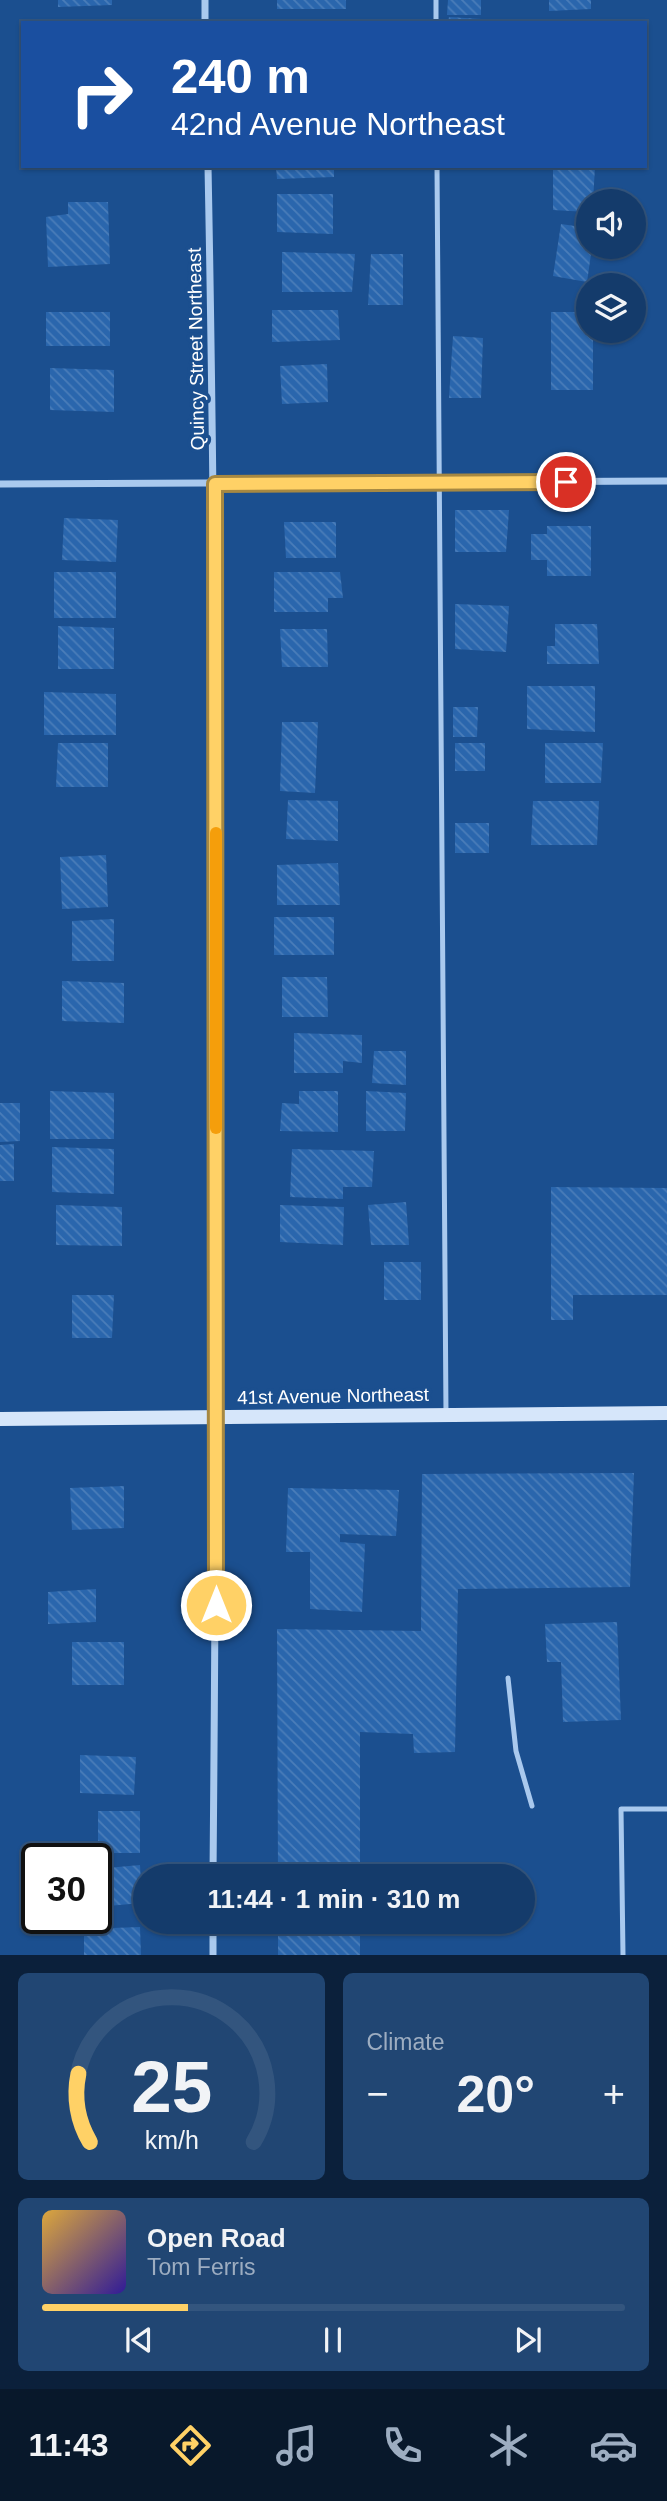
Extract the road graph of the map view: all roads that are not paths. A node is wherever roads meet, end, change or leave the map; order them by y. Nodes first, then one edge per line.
1 (205, 0) edge
2 (436, 0) edge
3 (205, 21) edge
4 (436, 21) edge
5 (208, 168) edge
6 (437, 168) edge
7 (667, 481) edge
8 (440, 483) junction
9 (0, 484) edge
10 (215, 484) junction
11 (667, 1413) edge
12 (446, 1414) junction
13 (217, 1416) junction
14 (0, 1419) edge
15 (508, 1678) dead end
16 (532, 1806) dead end
17 (667, 1809) edge
18 (213, 1864) edge
19 (213, 1934) edge
20 (212, 1955) edge
21 (623, 1955) edge

1 - 3 street
2 - 4 lane
5 - 10 street, Quincy Street Northeast
6 - 8 lane
7 - 8 street
8 - 10 street
8 - 12 lane
9 - 10 street
10 - 13 street, Quincy Street Northeast
11 - 12 street, 41st Avenue Northeast
12 - 13 street, 41st Avenue Northeast
13 - 14 street, 41st Avenue Northeast
13 - 18 street, Quincy Street Northeast
15 - 16 lane
17 - 21 lane
19 - 20 street

